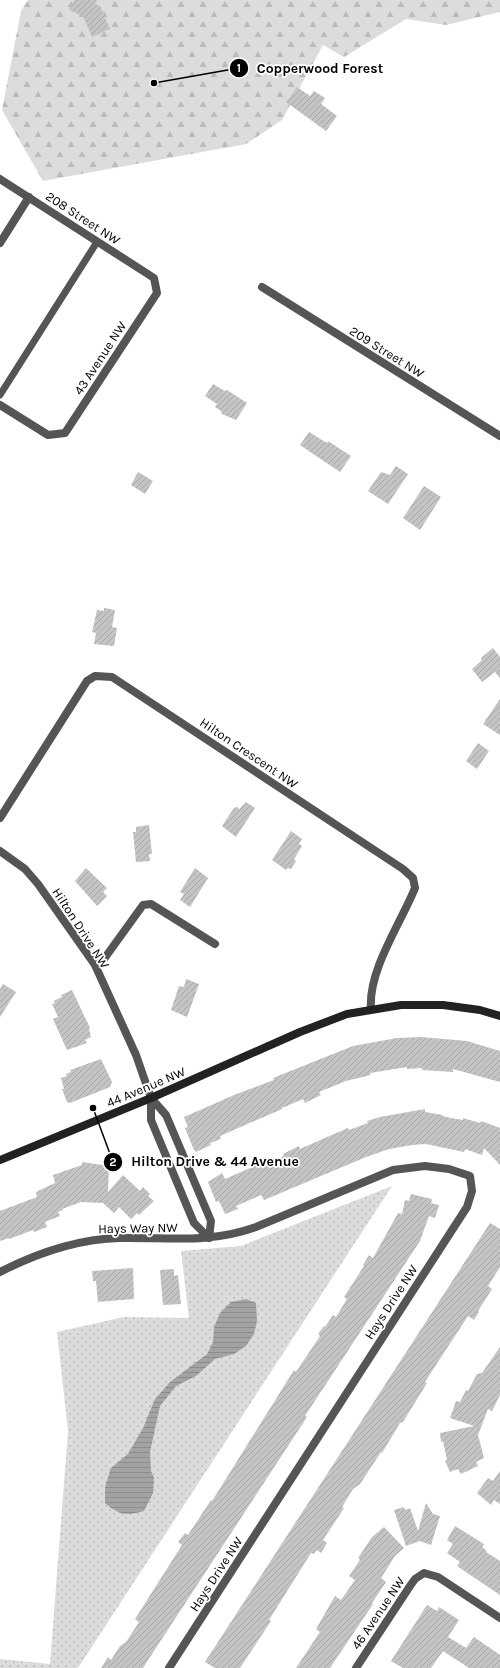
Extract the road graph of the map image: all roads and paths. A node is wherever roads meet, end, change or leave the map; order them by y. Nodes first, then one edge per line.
1 (0, 179) edge
2 (28, 197) junction
3 (97, 242) junction
4 (0, 243) edge
5 (154, 278) joint
6 (262, 287) dead end
7 (0, 395) edge
8 (0, 405) edge
9 (500, 436) edge
10 (0, 818) edge
11 (0, 851) edge
12 (215, 944) dead end
13 (95, 965) junction
14 (371, 1009) junction
15 (500, 1016) edge
16 (151, 1098) junction
17 (0, 1160) edge
18 (210, 1238) junction
19 (0, 1272) edge
20 (500, 1618) edge
21 (169, 1668) edge
22 (356, 1668) edge

1 - 2 street, 208 Street NW
2 - 3 street, 208 Street NW
2 - 4 street
3 - 5 street, 208 Street NW
3 - 7 lane
5 - 8 street, 43 Avenue NW
6 - 9 street, 209 Street NW
10 - 14 street, Hilton Crescent NW
11 - 13 street, Hilton Drive NW
12 - 13 street
13 - 16 street, Hilton Drive NW
14 - 15 street, 44 Avenue NW
14 - 16 street, 44 Avenue NW
16 - 17 street, 44 Avenue NW
16 - 18 street
16 - 18 street
18 - 19 street, Hays Way NW
18 - 21 street, Hays Drive NW
20 - 22 street, 46 Avenue NW

